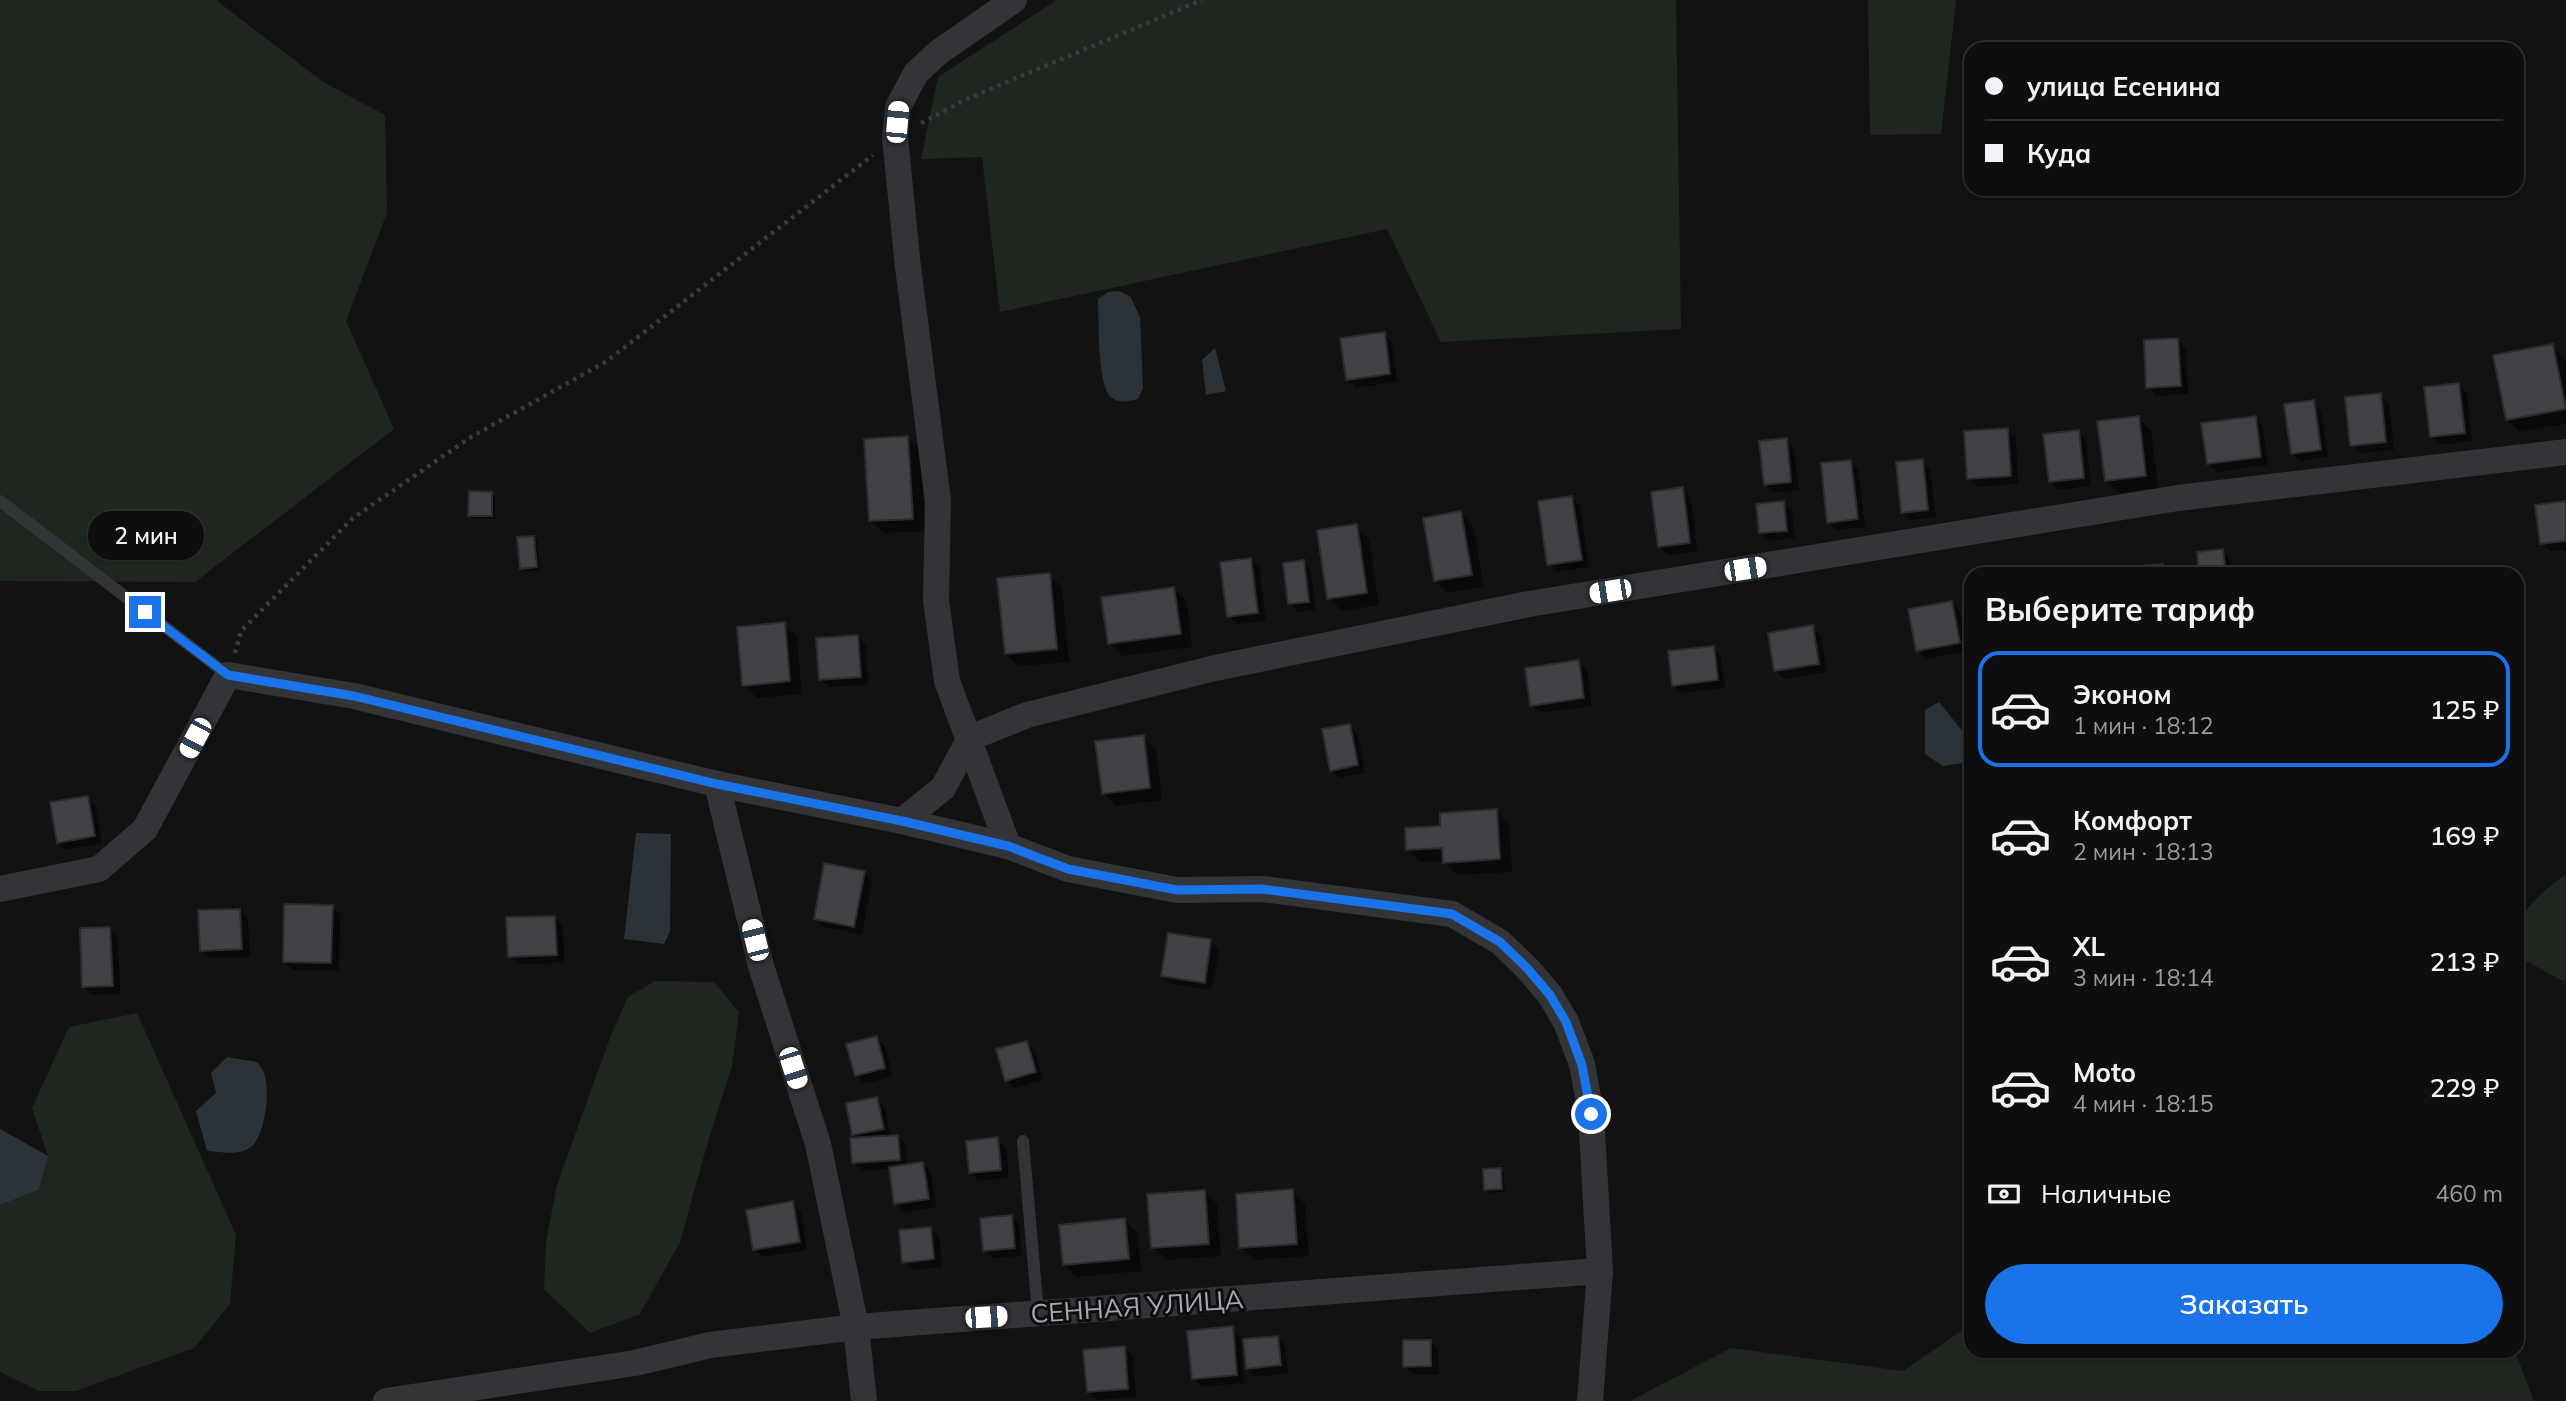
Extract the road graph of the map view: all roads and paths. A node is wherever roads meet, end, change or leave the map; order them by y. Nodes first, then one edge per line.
1 (1014, 0) edge
2 (1202, 0) edge
3 (895, 137) junction
4 (2566, 452) edge
5 (0, 500) edge
6 (228, 675) junction
7 (970, 738) junction
8 (717, 784) junction
9 (902, 821) junction
10 (1008, 846) junction
11 (0, 889) edge
12 (1023, 1141) dead end
13 (1600, 1271) junction
14 (1038, 1313) junction
15 (856, 1327) junction
16 (386, 1401) edge
17 (864, 1401) edge
18 (1590, 1401) edge

1 - 3 street
2 - 3 path
3 - 6 path
3 - 7 street
4 - 7 street
5 - 6 lane
6 - 8 street
6 - 11 street
7 - 9 street
7 - 10 street
8 - 9 street
8 - 15 street
9 - 10 street
10 - 13 street
12 - 14 lane
13 - 14 street, СЕННАЯ УЛИЦА
13 - 18 street
14 - 15 street, СЕННАЯ УЛИЦА
15 - 16 street, СЕННАЯ УЛИЦА
15 - 17 street

